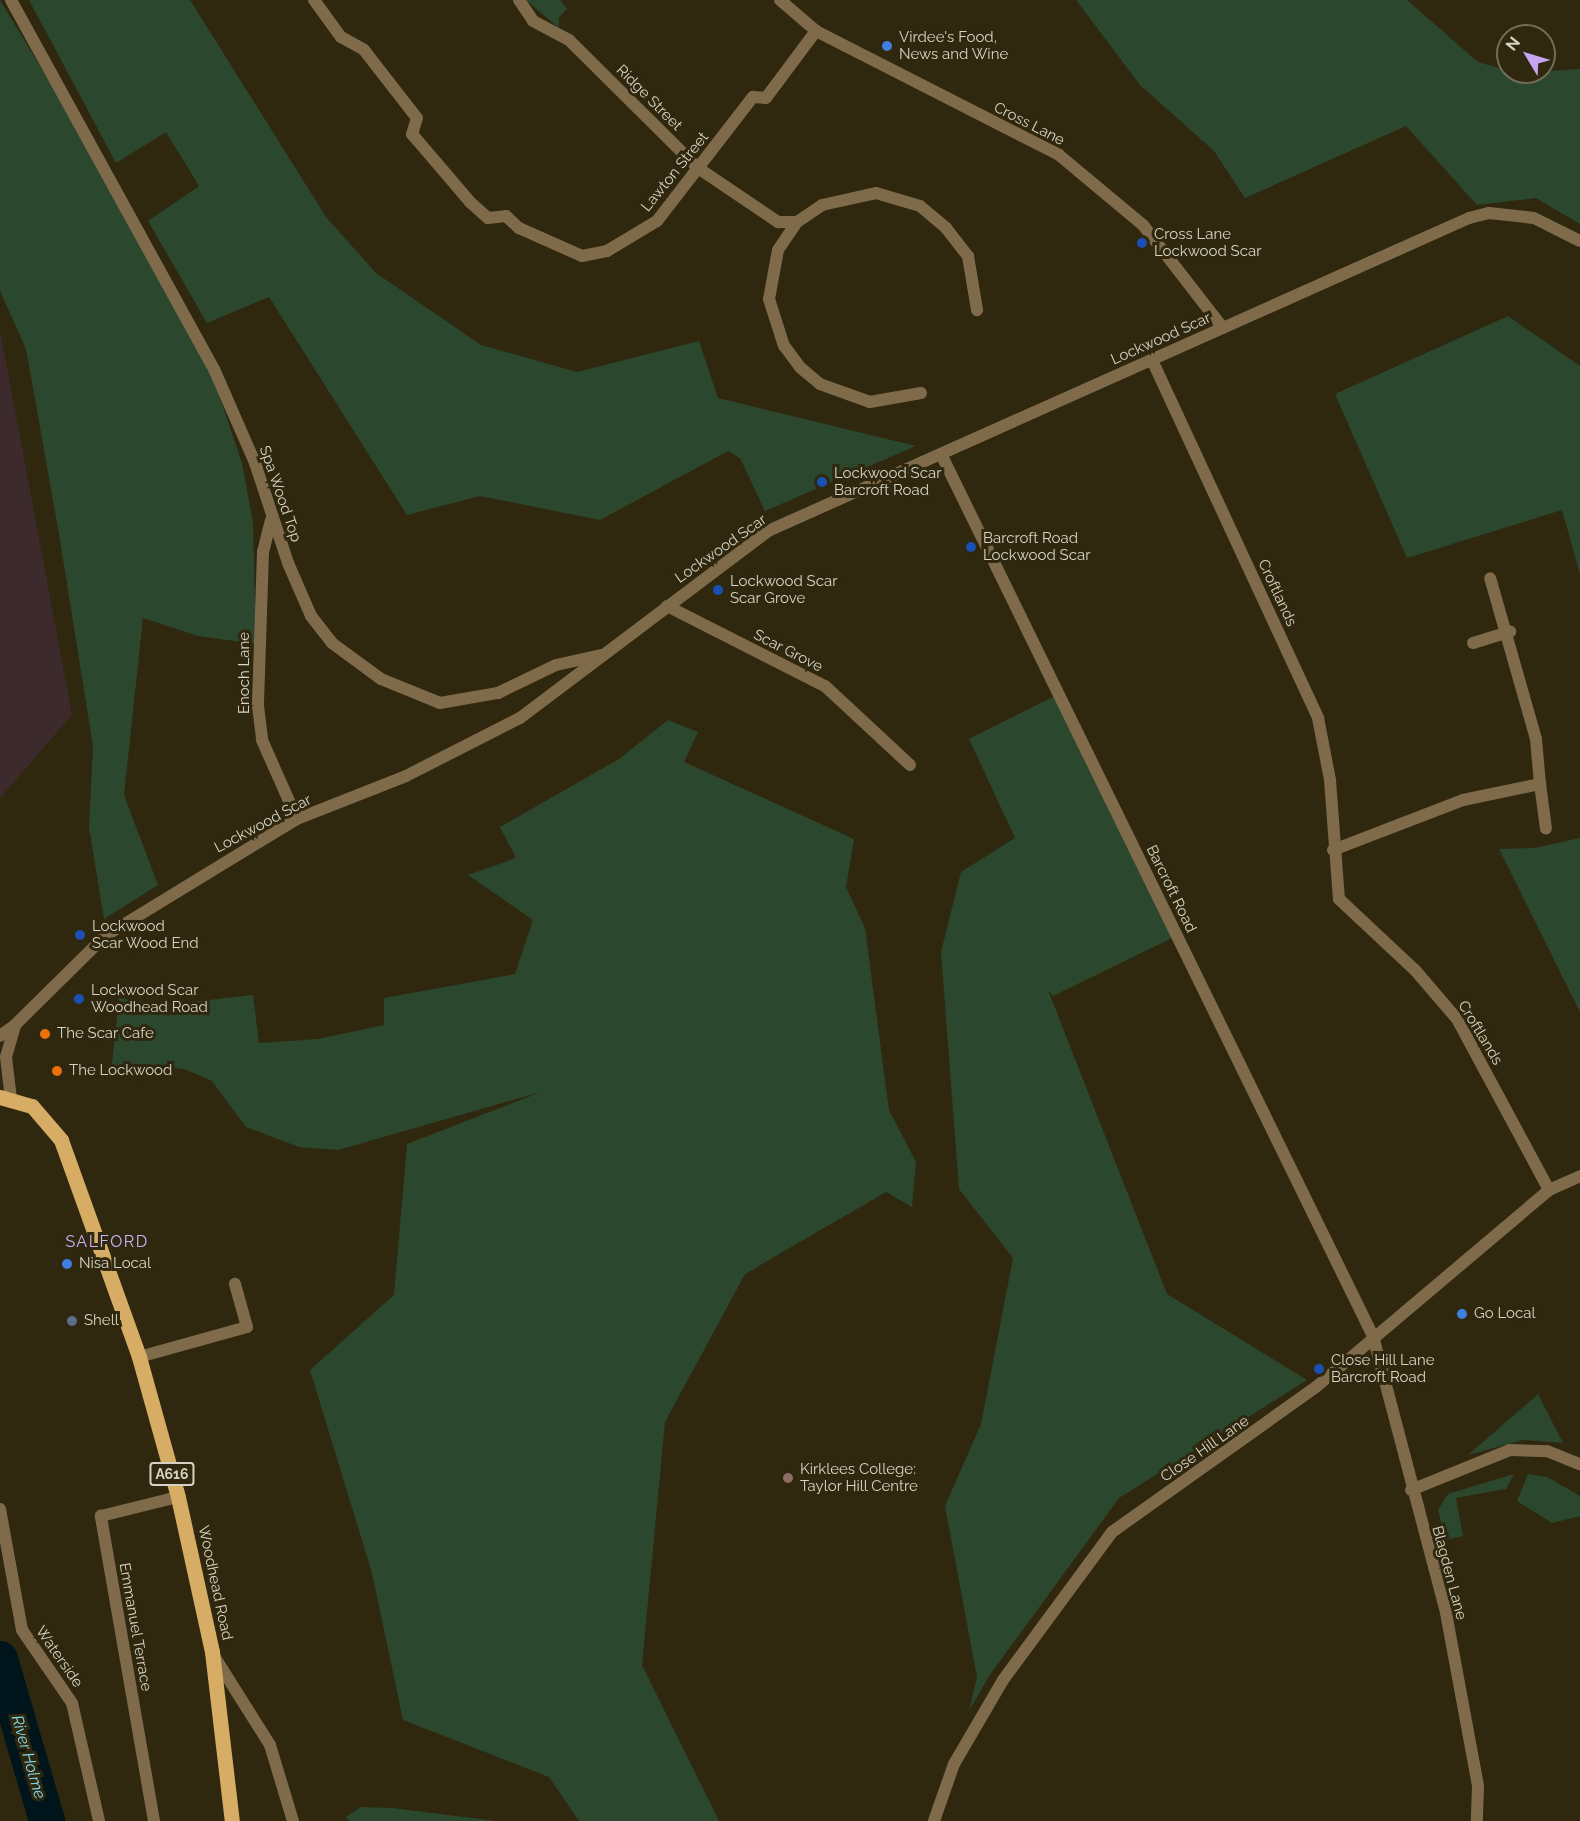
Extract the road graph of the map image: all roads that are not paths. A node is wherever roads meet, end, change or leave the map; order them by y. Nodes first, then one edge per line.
1 (11, 0) edge
2 (315, 0) edge
3 (519, 0) edge
4 (780, 0) edge
5 (816, 31) junction
6 (698, 168) junction
7 (797, 222) junction
8 (1580, 241) edge
9 (977, 310) dead end
10 (1223, 328) junction
11 (1152, 360) junction
12 (921, 393) dead end
13 (942, 456) junction
14 (271, 520) junction
15 (1490, 578) dead end
16 (667, 606) junction
17 (1510, 632) junction
18 (1473, 643) dead end
19 (602, 655) junction
20 (910, 765) dead end
21 (1540, 784) junction
22 (297, 819) junction
23 (1546, 829) dead end
24 (1333, 850) junction
25 (15, 1025) junction
26 (0, 1036) edge
27 (5, 1098) edge
28 (1580, 1176) edge
29 (1549, 1190) junction
30 (235, 1284) dead end
31 (1373, 1336) junction
32 (139, 1357) junction
33 (1579, 1460) edge
34 (1411, 1490) junction
35 (178, 1497) junction
36 (0, 1509) edge
37 (212, 1652) junction
38 (99, 1821) edge
39 (154, 1821) edge
40 (232, 1821) edge
41 (293, 1821) edge
42 (934, 1821) edge
43 (1477, 1821) edge

1 - 14 street, Spa Wood Top
2 - 6 street, Lawton Street
3 - 6 street, Ridge Street
4 - 5 street, Cross Lane
5 - 6 street, Lawton Street
5 - 10 street, Cross Lane
6 - 7 street, Ridge Street
7 - 9 street
7 - 12 street
8 - 10 street, Lockwood Scar
10 - 11 street, Lockwood Scar
11 - 13 street, Lockwood Scar
11 - 24 street, Croftlands
13 - 16 street, Lockwood Scar
13 - 31 street, Barcroft Road
14 - 19 street, Spa Wood Top
14 - 22 street, Enoch Lane
15 - 17 street
16 - 19 street, Lockwood Scar
16 - 20 street, Scar Grove
17 - 18 street
17 - 21 street
19 - 22 street, Lockwood Scar
21 - 23 street
21 - 24 street
22 - 25 street, Lockwood Scar
24 - 29 street, Croftlands
25 - 26 street
25 - 27 street, Lockwood Scar
27 - 32 main road, Woodhead Road / A616
28 - 29 street, Close Hill Lane
29 - 31 street, Close Hill Lane
30 - 32 street
31 - 34 street, Blagden Lane
31 - 42 street, Close Hill Lane
32 - 35 main road, Woodhead Road / A616
33 - 34 street
34 - 43 street, Blagden Lane
35 - 37 main road, Woodhead Road / A616
35 - 39 street, Emmanuel Terrace
36 - 38 street, Waterside
37 - 40 main road, Woodhead Road / A616
37 - 41 street

